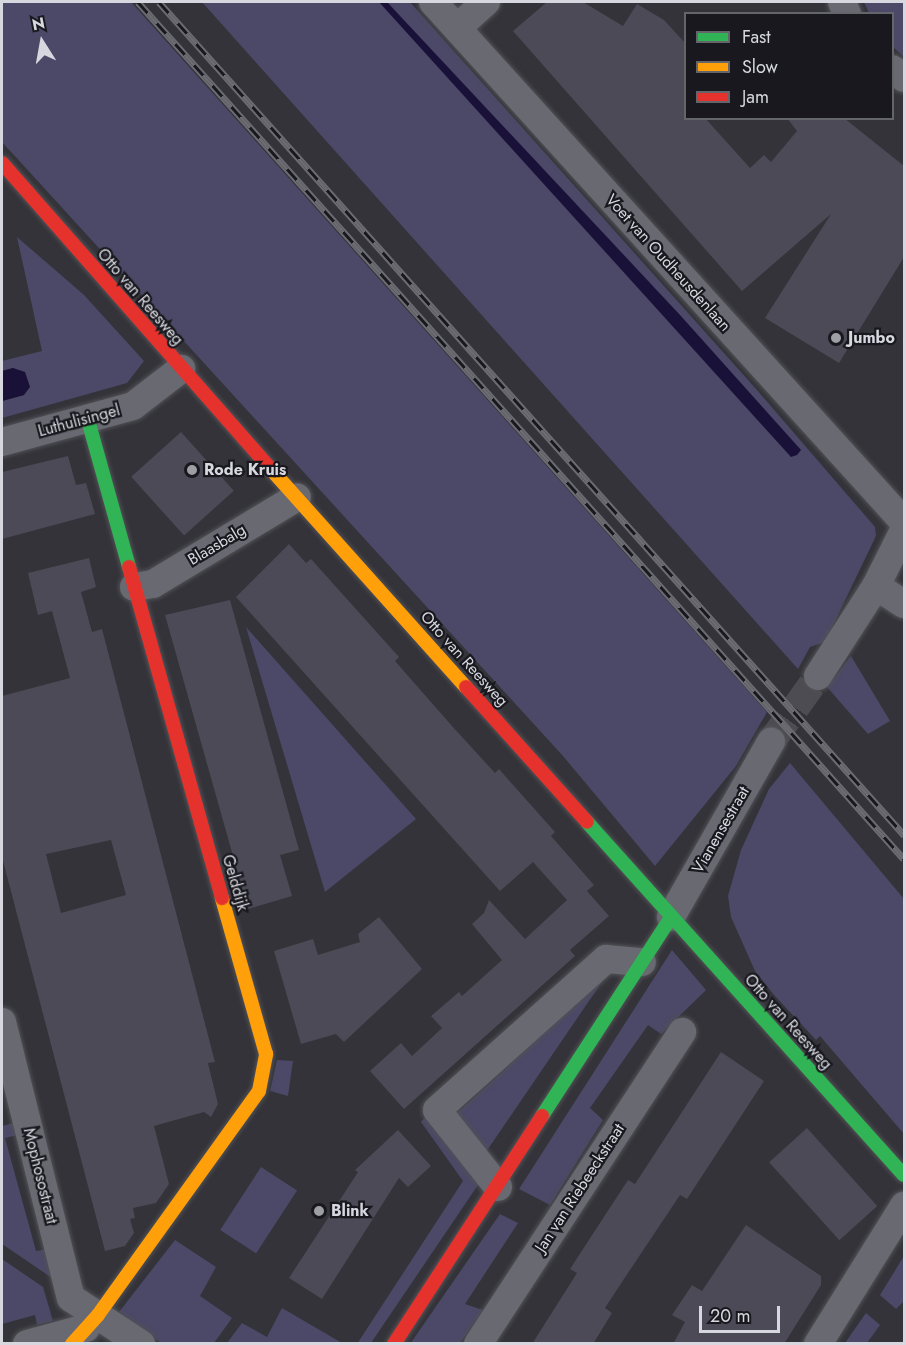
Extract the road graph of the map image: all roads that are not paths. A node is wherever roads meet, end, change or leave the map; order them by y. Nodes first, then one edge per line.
1 (433, 2) edge
2 (486, 2) edge
3 (457, 28) junction
4 (2, 163) edge
5 (182, 369) junction
6 (88, 420) junction
7 (2, 442) edge
8 (297, 497) junction
9 (904, 522) edge
10 (904, 530) edge
11 (876, 585) junction
12 (134, 588) junction
13 (904, 604) edge
14 (818, 676) tunnel mouth
15 (771, 742) tunnel mouth
16 (671, 917) junction
17 (642, 962) junction
18 (2, 1022) edge
19 (682, 1032) dead end
20 (904, 1175) edge
21 (498, 1187) junction
22 (904, 1206) edge
23 (85, 1329) edge
24 (27, 1344) edge
25 (141, 1344) edge
26 (394, 1344) edge
27 (478, 1344) edge
28 (818, 1344) edge

1 - 3 street, Voet van Oudheusdenlaan
2 - 3 street
3 - 9 street, Voet van Oudheusdenlaan
4 - 5 street, Otto van Reesweg
5 - 6 street, Luthulisingel
5 - 8 street, Otto van Reesweg
6 - 7 street, Luthulisingel
6 - 12 street, Gelddijk
8 - 12 street, Blaasbalg
8 - 16 street, Otto van Reesweg
10 - 11 street
11 - 13 street
11 - 14 street
12 - 23 street, Gelddijk
15 - 16 street, Vianensestraat
16 - 17 street
16 - 20 street, Otto van Reesweg
17 - 21 street
17 - 21 street
18 - 23 street, Mophosostraat
19 - 27 street, Jan van Riebeeckstraat
21 - 26 street
22 - 28 street
23 - 24 street
23 - 25 street, Mophosostraat

